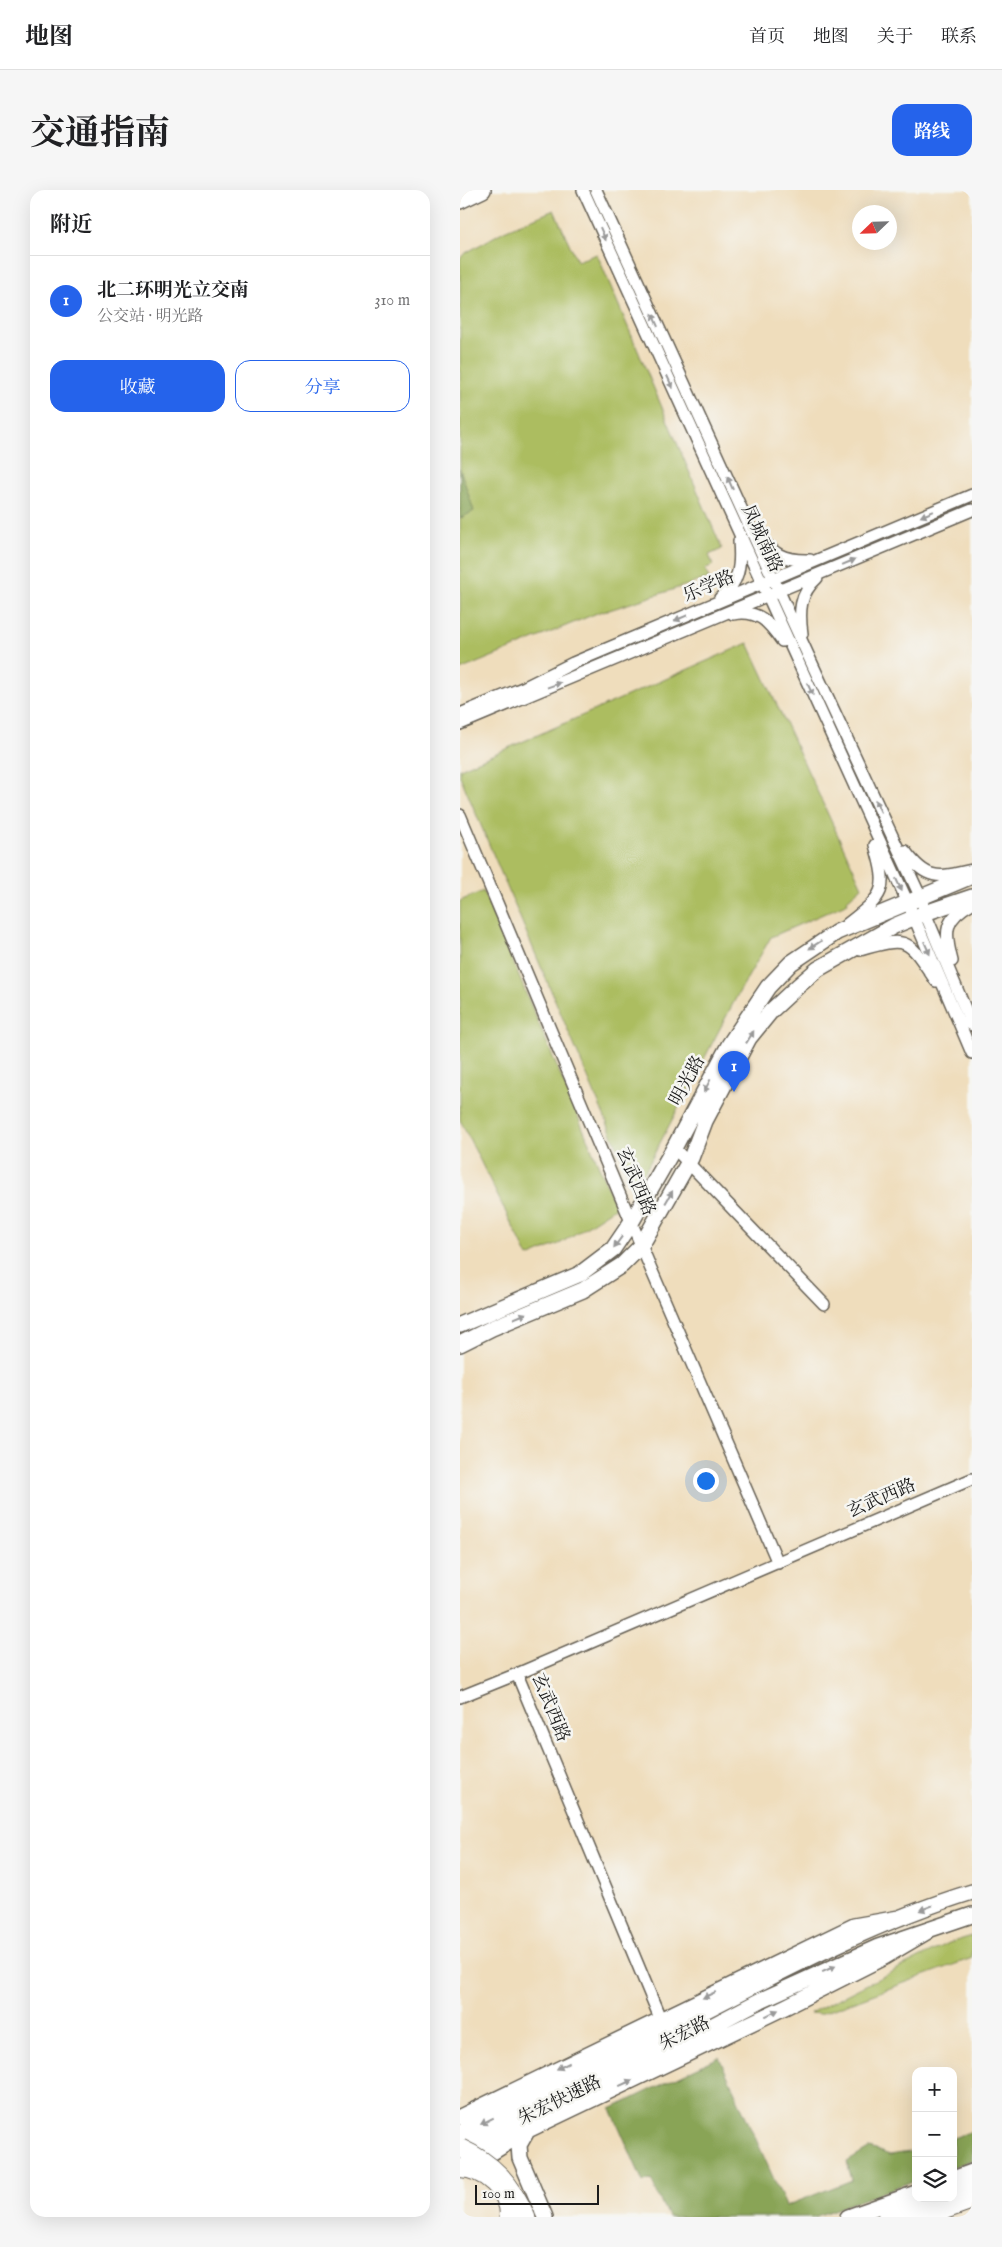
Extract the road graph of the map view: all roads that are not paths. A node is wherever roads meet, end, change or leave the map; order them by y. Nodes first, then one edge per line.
1 (483, 190) edge
2 (583, 190) edge
3 (596, 190) edge
4 (460, 201) edge
5 (972, 495) edge
6 (972, 510) edge
7 (747, 522) junction
8 (736, 527) junction
9 (822, 558) junction
10 (827, 571) junction
11 (773, 579) junction
12 (762, 584) junction
13 (779, 591) junction
14 (768, 596) junction
15 (711, 605) junction
16 (716, 618) junction
17 (808, 655) junction
18 (796, 660) junction
19 (460, 714) edge
20 (460, 724) edge
21 (864, 807) junction
22 (460, 815) edge
23 (889, 829) junction
24 (972, 870) edge
25 (972, 876) edge
26 (972, 897) edge
27 (914, 900) junction
28 (972, 903) edge
29 (919, 915) junction
30 (837, 932) junction
31 (837, 958) junction
32 (957, 1004) junction
33 (972, 1025) edge
34 (972, 1053) edge
35 (674, 1148) junction
36 (688, 1163) junction
37 (632, 1221) junction
38 (641, 1246) junction
39 (824, 1304) dead end
40 (494, 1310) junction
41 (460, 1319) edge
42 (460, 1325) edge
43 (492, 1328) junction
44 (460, 1340) edge
45 (460, 1344) edge
46 (972, 1479) edge
47 (778, 1563) junction
48 (517, 1674) junction
49 (460, 1697) edge
50 (972, 1892) edge
51 (972, 1915) edge
52 (899, 1918) junction
53 (928, 1931) junction
54 (660, 2018) junction
55 (658, 2045) junction
56 (460, 2117) edge
57 (528, 2130) junction
58 (460, 2134) edge
59 (460, 2150) edge
60 (460, 2168) edge
61 (972, 2172) edge
62 (460, 2173) edge
63 (957, 2178) edge
64 (972, 2186) edge
65 (957, 2192) edge
66 (912, 2194) edge
67 (972, 2200) edge
68 (928, 2202) edge
69 (510, 2217) edge
70 (526, 2217) edge
71 (545, 2217) edge
72 (848, 2217) edge
73 (887, 2217) edge
74 (925, 2217) edge

1 - 4 main road
2 -> 8 street, 凤城南路
7 -> 3 street, 凤城南路
5 -> 9 street, 乐学路
10 -> 6 street, 乐学路
7 - 9 street
7 - 11 street, 凤城南路
8 - 12 street, 凤城南路
8 - 15 street
9 - 11 street, 乐学路
10 - 13 street, 乐学路
10 - 17 street
11 - 12 street, 乐学路
11 - 13 street, 凤城南路
12 - 14 street, 凤城南路
12 - 15 street, 乐学路
13 - 14 street, 乐学路
13 - 17 street, 凤城南路
14 - 16 street, 乐学路
14 - 18 street, 凤城南路
15 -> 19 street, 乐学路
16 - 18 street
20 -> 16 street, 乐学路
23 -> 17 street, 凤城南路
18 -> 21 street, 凤城南路
21 -> 27 street, 凤城南路
21 - 30 street
22 - 37 street, 玄武西路
23 - 24 street
23 - 27 street, 凤城南路
25 - 27 main road, 明光路
26 - 29 main road, 明光路
27 - 29 street
27 - 30 main road, 明光路
28 - 32 street
29 - 31 main road, 明光路
29 - 32 street
30 -> 35 main road, 明光路
31 - 32 street
36 -> 31 main road, 明光路
32 - 33 street
32 - 34 street
35 - 36 street
35 - 37 main road, 明光路
38 -> 36 main road, 明光路
36 - 39 street
37 - 38 street, 玄武西路
37 -> 40 main road, 明光路
43 -> 38 main road, 明光路
38 - 47 street, 玄武西路
40 - 41 main road
40 - 42 main road, 明光路
43 - 44 main road, 明光路
43 - 45 main road, 明光路
46 - 47 street, 玄武西路
47 - 48 street, 玄武西路
48 - 49 street
48 - 54 street, 玄武西路
50 -> 52 main road, 朱宏路
51 - 53 main road, 朱宏路
52 -> 54 main road
52 - 55 main road, 朱宏路
55 -> 53 main road, 朱宏路
57 -> 53 main road, 朱宏路
54 -> 56 main road
55 -> 58 highway, 朱宏快速路
55 - 59 highway, 朱宏快速路
57 - 62 main road, 朱宏路
57 - 71 main road
59 - 70 highway, bridge
60 - 69 highway, bridge
61 - 63 main road
64 - 65 highway
66 - 72 main road
67 - 74 highway
68 - 73 highway

